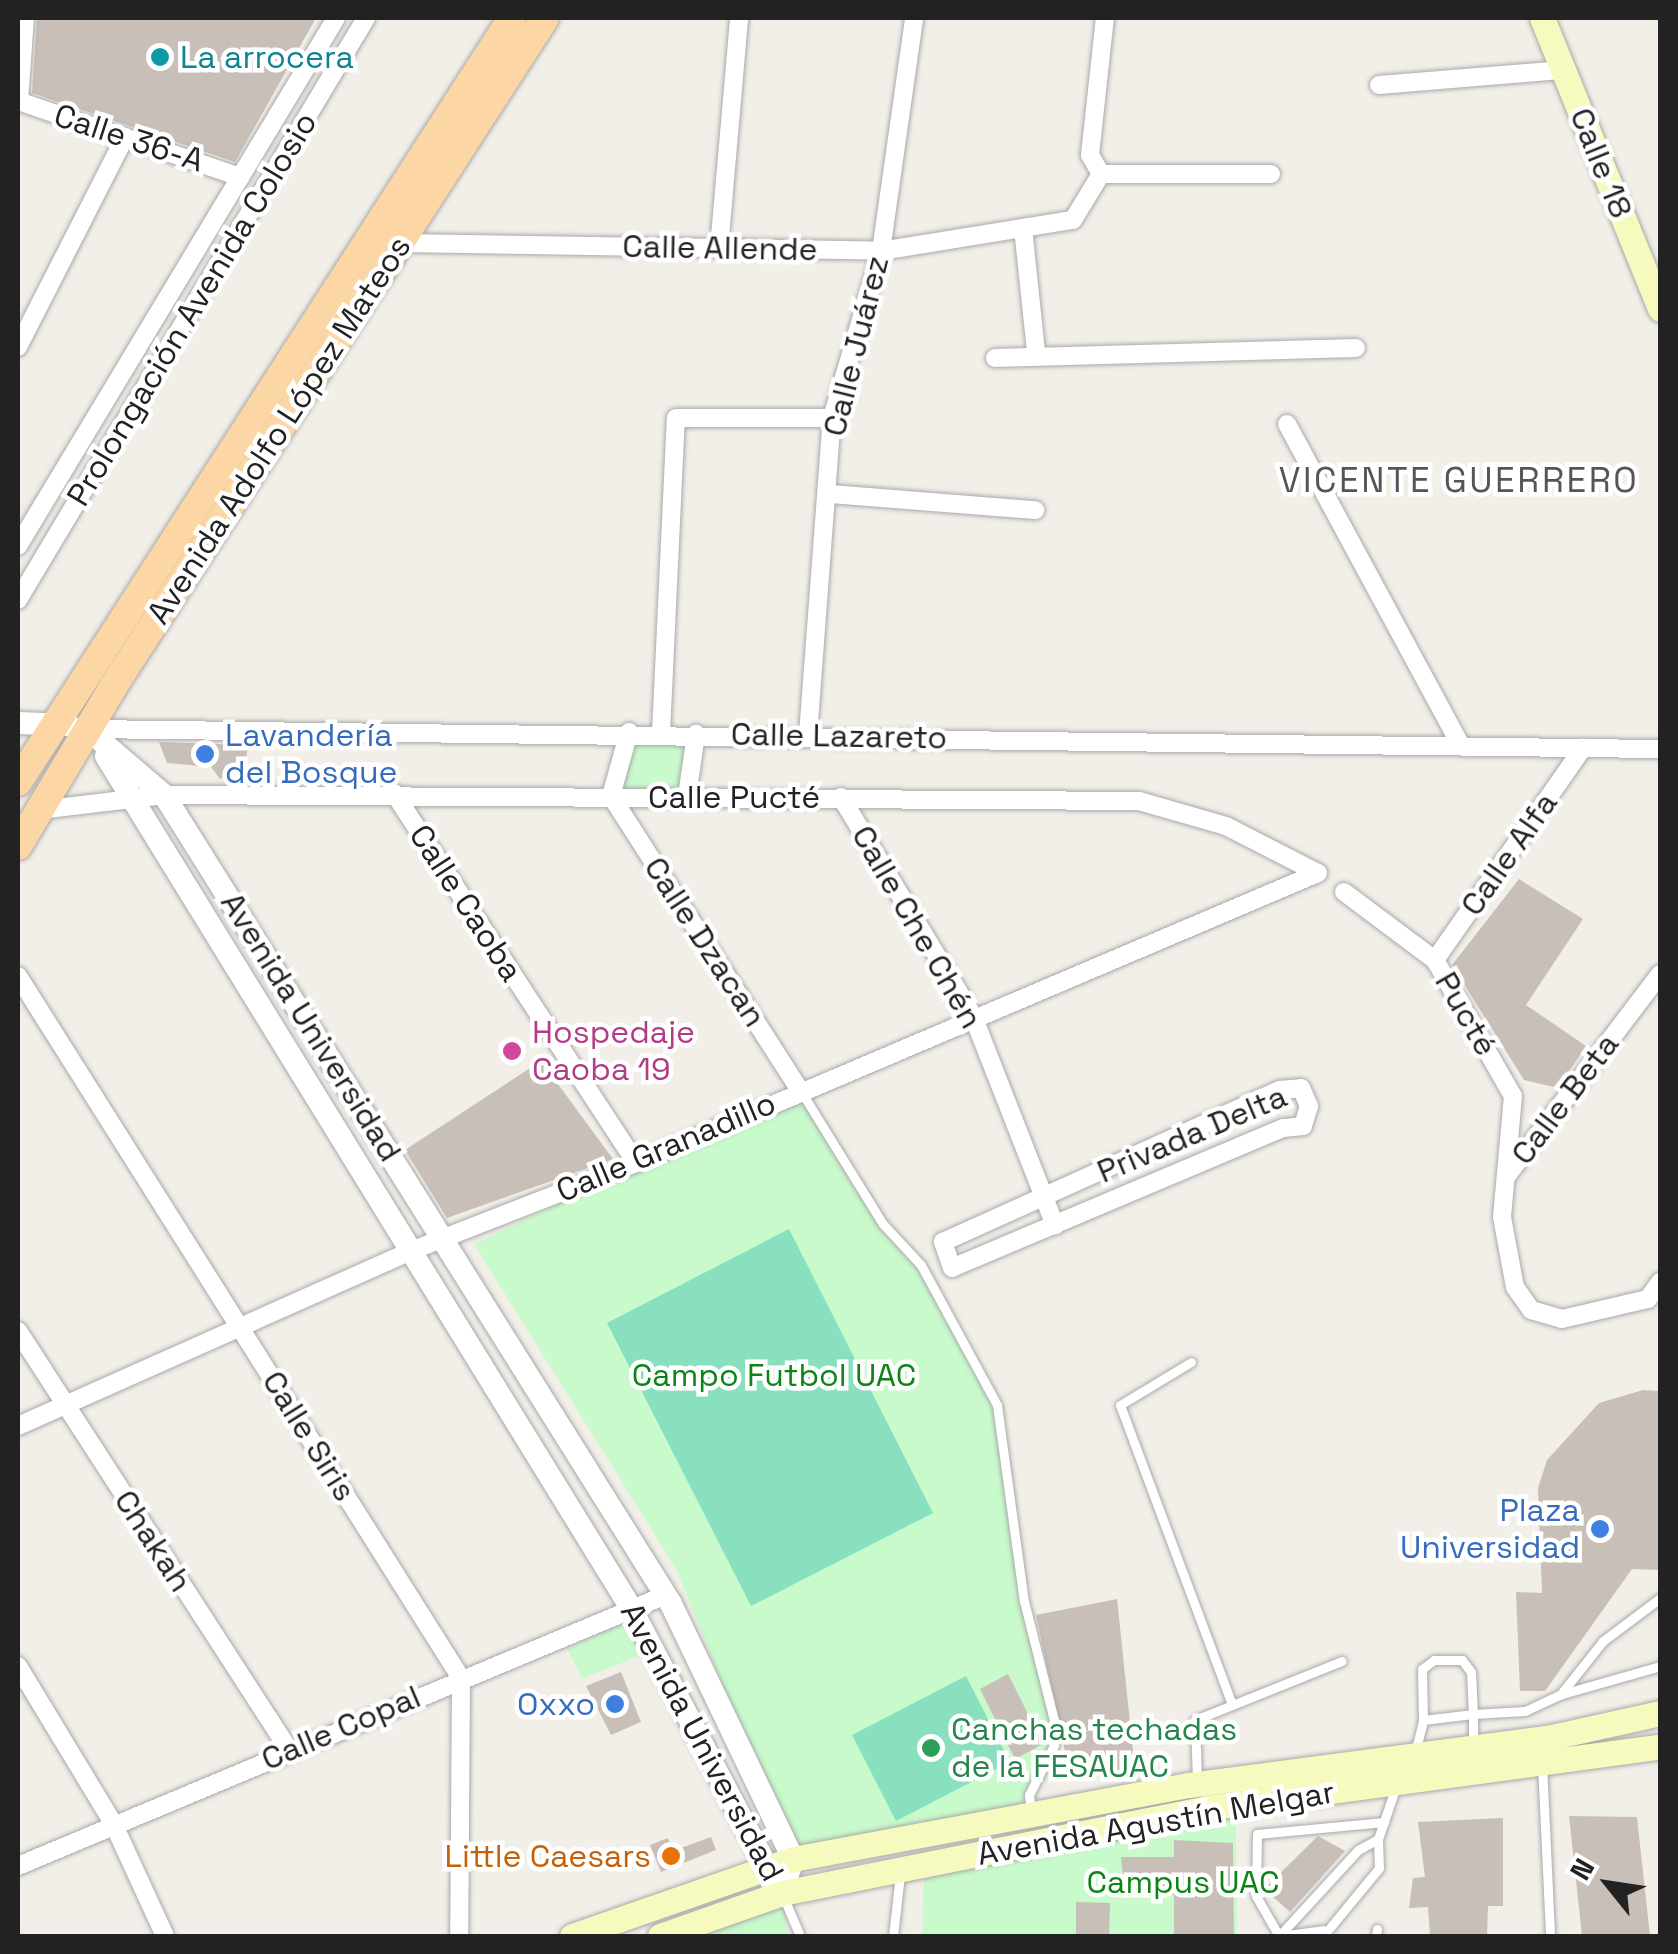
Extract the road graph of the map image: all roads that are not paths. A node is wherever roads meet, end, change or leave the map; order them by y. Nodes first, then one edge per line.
1 (25, 18) edge
2 (335, 18) edge
3 (366, 18) edge
4 (512, 18) edge
5 (545, 18) edge
6 (740, 18) edge
7 (914, 18) edge
8 (1105, 18) edge
9 (1542, 18) edge
10 (1563, 70) junction
11 (1378, 84) dead end
12 (18, 101) edge
13 (125, 137) junction
14 (1101, 174) junction
15 (1271, 174) dead end
16 (240, 177) junction
17 (1023, 228) junction
18 (401, 242) junction
19 (364, 245) junction
20 (719, 248) junction
21 (881, 251) junction
22 (1660, 309) edge
23 (18, 346) edge
24 (1356, 348) dead end
25 (1036, 352) junction
26 (995, 358) dead end
27 (832, 418) junction
28 (1287, 424) dead end
29 (830, 494) junction
30 (1034, 510) dead end
31 (18, 546) edge
32 (18, 600) edge
33 (18, 723) edge
34 (54, 723) junction
35 (87, 729) junction
36 (629, 732) junction
37 (661, 733) junction
38 (696, 734) junction
39 (808, 735) junction
40 (1461, 746) junction
41 (1583, 748) junction
42 (1660, 749) edge
43 (18, 779) edge
44 (394, 793) junction
45 (164, 795) junction
46 (611, 796) junction
47 (687, 796) junction
48 (842, 797) junction
49 (135, 798) junction
50 (39, 810) junction
51 (18, 846) edge
52 (1318, 872) joint
53 (1344, 892) dead end
54 (1434, 960) junction
55 (1660, 974) edge
56 (18, 976) edge
57 (972, 1016) junction
58 (799, 1089) junction
59 (1187, 1132) junction
60 (1156, 1147) junction
61 (1210, 1159) junction
62 (636, 1163) junction
63 (1172, 1175) junction
64 (1506, 1177) junction
65 (1044, 1198) junction
66 (1055, 1224) junction
67 (446, 1239) junction
68 (414, 1250) junction
69 (1660, 1282) edge
70 (240, 1326) junction
71 (18, 1331) edge
72 (1192, 1362) dead end
73 (64, 1404) junction
74 (18, 1426) edge
75 (666, 1594) junction
76 (1660, 1598) edge
77 (631, 1608) junction
78 (1342, 1661) dead end
79 (18, 1666) edge
80 (1660, 1666) edge
81 (460, 1678) junction
82 (1560, 1695) junction
83 (1232, 1704) junction
84 (1473, 1714) junction
85 (1650, 1717) edge
86 (1424, 1720) junction
87 (1474, 1747) junction
88 (1660, 1747) edge
89 (289, 1750) junction
90 (1415, 1754) junction
91 (1542, 1764) junction
92 (1397, 1783) junction
93 (1197, 1784) junction
94 (1031, 1815) junction
95 (1384, 1822) junction
96 (113, 1824) junction
97 (1378, 1838) junction
98 (793, 1859) junction
99 (18, 1866) edge
100 (764, 1866) junction
101 (901, 1868) junction
102 (782, 1893) junction
103 (1323, 1933) edge
104 (165, 1936) edge
105 (459, 1936) edge
106 (572, 1936) edge
107 (660, 1936) edge
108 (800, 1936) edge
109 (893, 1936) edge
110 (1279, 1936) edge
111 (1550, 1936) edge

1 - 12 street
2 - 16 street
3 - 32 street, Prolongación Avenida Colosio
4 - 19 main road, Avenida Adolfo López Mateos
5 - 18 main road, Avenida Adolfo López Mateos
6 - 20 street
7 - 21 street, Calle Juárez
8 - 14 street
9 - 10 main road, Calle 18
10 - 11 street
10 - 22 main road, Calle 18
12 - 13 street, Calle 36-A
13 - 16 street, Calle 36-A
13 - 23 street
14 - 15 street
14 - 17 street, Calle Allende
16 - 31 street
17 - 21 street, Calle Allende
17 - 25 street
18 - 19 street, Calle Allende
18 - 20 street, Calle Allende
18 - 35 main road, Avenida Adolfo López Mateos
19 - 34 main road, Avenida Adolfo López Mateos
20 - 21 street, Calle Allende
21 - 27 street, Calle Juárez
24 - 25 street
25 - 26 street
27 - 29 street, Calle Juárez
27 - 37 street
28 - 40 street
29 - 30 street
29 - 39 street, Calle Juárez
33 - 34 street, Calle Lazareto
34 - 35 street, Calle Lazareto
34 - 43 main road, Avenida Adolfo López Mateos
35 - 36 street, Calle Lazareto
35 - 45 street, Avenida Universidad
35 - 49 street, Avenida Universidad
35 - 50 main road, Avenida Adolfo López Mateos
36 - 37 street, Calle Lazareto
36 - 46 street
37 - 38 street, Calle Lazareto
38 - 39 street, Calle Lazareto
38 - 47 street
39 - 40 street, Calle Lazareto
40 - 41 street, Calle Lazareto
41 - 42 street, Calle Lazareto
41 - 54 street, Calle Alfa
44 - 45 street, Calle Pucté
44 - 46 street, Calle Pucté
44 - 62 street, Calle Caoba
45 - 49 street, Calle Pucté
45 - 67 street, Avenida Universidad
46 - 47 street, Calle Pucté
46 - 58 street, Calle Dzacan
47 - 48 street, Calle Pucté
48 - 52 street, Calle Pucté
48 - 57 street, Calle Che Chén
49 - 50 street, Calle Pucté
49 - 68 street, Avenida Universidad
50 - 51 main road, Avenida Adolfo López Mateos
52 - 57 street, Calle Granadillo
53 - 54 street, Pucté
54 - 64 street, Pucté
55 - 64 street, Calle Beta
56 - 70 street, Calle Siris
57 - 58 street, Calle Granadillo
57 - 65 street, Calle Che Chén
58 - 62 street, Calle Granadillo
58 - 94 lane
59 - 60 street, Privada Delta
59 - 61 street
59 - 61 street, Privada Delta
60 - 63 street
60 - 65 street, Privada Delta
61 - 63 street, Privada Delta
62 - 67 street, Calle Granadillo
63 - 66 street, Privada Delta
64 - 69 street, Pucté
65 - 66 street, Calle Che Chén
65 - 66 street, Privada Delta
67 - 68 street, Calle Granadillo
67 - 75 street, Avenida Universidad
68 - 70 street, Calle Granadillo
68 - 77 street, Avenida Universidad
70 - 73 street, Calle Granadillo
70 - 81 street, Calle Siris
71 - 73 street, Chakah
72 - 83 lane
73 - 74 street, Calle Granadillo
73 - 89 street, Chakah
75 - 77 street, Calle Copal
75 - 98 street, Avenida Universidad
76 - 82 lane
77 - 81 street, Calle Copal
77 - 100 street, Avenida Universidad
78 - 83 lane
79 - 96 street
80 - 82 lane
81 - 89 street, Calle Copal
81 - 105 street
82 - 84 lane
83 - 93 lane
84 - 86 lane
84 - 86 lane
84 - 87 lane
85 - 87 main road, Avenida Agustín Melgar
86 - 90 lane
87 - 90 main road, Avenida Agustín Melgar
88 - 91 main road, Avenida Agustín Melgar
89 - 96 street, Calle Copal
90 - 93 main road, Avenida Agustín Melgar
91 - 92 main road, Avenida Agustín Melgar
91 - 111 lane
92 - 95 lane
92 - 101 main road, Avenida Agustín Melgar
93 - 94 main road, Avenida Agustín Melgar
94 - 98 main road, Avenida Agustín Melgar
95 - 97 lane
95 - 110 lane
96 - 99 street, Calle Copal
96 - 104 street
97 - 103 lane
97 - 110 lane
98 - 100 main road, Avenida Agustín Melgar
98 - 102 street, Avenida Universidad
100 - 102 street, Avenida Universidad
100 - 106 main road, Avenida Agustín Melgar
101 - 102 main road, Avenida Agustín Melgar
101 - 109 lane
102 - 107 main road, Avenida Agustín Melgar
102 - 108 lane
103 - 110 lane

